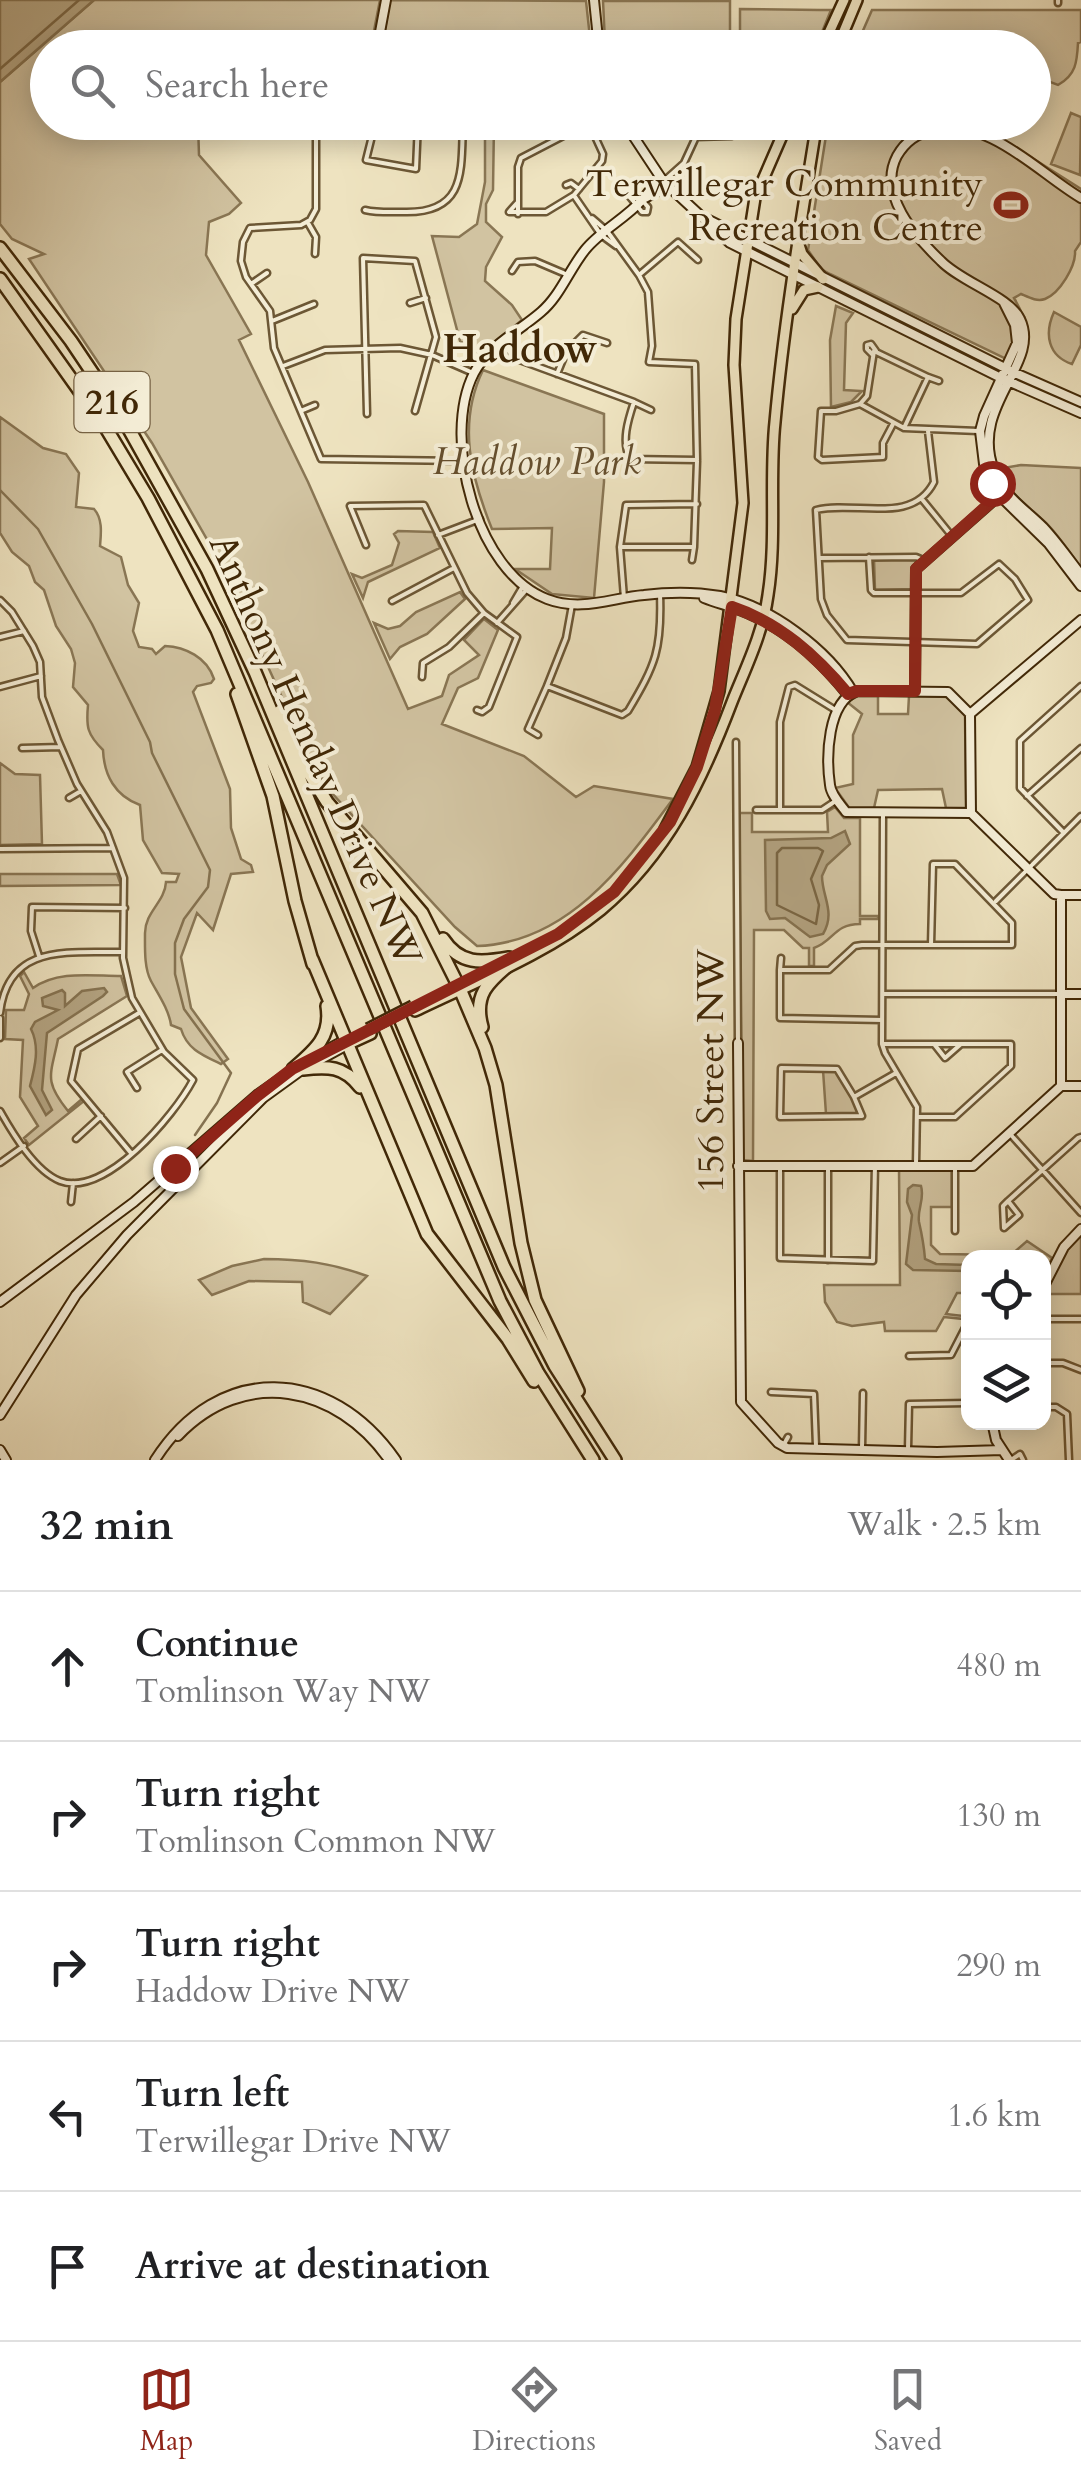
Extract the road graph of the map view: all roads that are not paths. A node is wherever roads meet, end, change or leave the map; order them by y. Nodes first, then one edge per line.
1 (386, 0) edge
2 (594, 0) edge
3 (844, 0) edge
4 (856, 0) edge
5 (381, 30) edge
6 (596, 30) edge
7 (830, 30) edge
8 (844, 30) edge
9 (316, 140) edge
10 (371, 140) dead end
11 (418, 140) edge
12 (463, 140) edge
13 (556, 140) edge
14 (597, 140) edge
15 (636, 140) edge
16 (695, 140) edge
17 (780, 140) edge
18 (814, 140) edge
19 (912, 140) edge
20 (991, 140) edge
21 (664, 181) junction
22 (579, 189) junction
23 (572, 197) junction
24 (1081, 198) edge
25 (445, 203) junction
26 (365, 210) dead end
27 (450, 210) dead end
28 (308, 222) junction
29 (604, 233) junction
30 (799, 242) junction
31 (746, 246) junction
32 (0, 248) edge
33 (315, 254) dead end
34 (698, 260) dead end
35 (512, 270) dead end
36 (795, 270) junction
37 (267, 274) dead end
38 (640, 275) junction
39 (0, 278) edge
40 (566, 278) junction
41 (821, 283) junction
42 (251, 284) junction
43 (426, 298) junction
44 (410, 303) dead end
45 (314, 304) dead end
46 (788, 316) junction
47 (272, 322) junction
48 (500, 342) junction
49 (606, 343) dead end
50 (365, 349) junction
51 (432, 355) junction
52 (283, 366) junction
53 (474, 374) junction
54 (557, 374) junction
55 (1007, 375) junction
56 (928, 377) junction
57 (939, 380) dead end
58 (1076, 401) edge
59 (634, 402) junction
60 (315, 404) dead end
61 (860, 404) junction
62 (303, 410) junction
63 (651, 410) dead end
64 (415, 412) dead end
65 (1081, 413) edge
66 (368, 414) dead end
67 (893, 424) junction
68 (904, 428) junction
69 (928, 431) junction
70 (984, 431) junction
71 (463, 460) junction
72 (697, 460) junction
73 (1002, 493) junction
74 (921, 498) junction
75 (697, 504) junction
76 (479, 517) junction
77 (438, 535) junction
78 (952, 535) junction
79 (366, 545) dead end
80 (620, 547) junction
81 (694, 547) junction
82 (870, 557) junction
83 (819, 558) junction
84 (692, 560) dead end
85 (924, 560) junction
86 (207, 568) junction
87 (452, 569) junction
88 (1081, 575) edge
89 (1081, 586) edge
90 (525, 587) junction
91 (915, 593) junction
92 (660, 594) junction
93 (624, 598) junction
94 (0, 600) edge
95 (392, 601) dead end
96 (572, 604) junction
97 (732, 604) junction
98 (484, 613) junction
99 (209, 615) junction
100 (764, 617) junction
101 (1081, 620) edge
102 (497, 623) junction
103 (24, 631) junction
104 (0, 637) edge
105 (916, 643) junction
106 (41, 676) junction
107 (422, 677) dead end
108 (547, 686) junction
109 (1081, 686) edge
110 (0, 687) edge
111 (915, 691) junction
112 (851, 693) junction
113 (477, 710) dead end
114 (837, 711) junction
115 (970, 714) junction
116 (538, 735) dead end
117 (736, 742) dead end
118 (61, 747) junction
119 (22, 748) dead end
120 (1081, 748) edge
121 (81, 791) junction
122 (1027, 796) junction
123 (68, 798) dead end
124 (838, 800) junction
125 (756, 810) dead end
126 (780, 810) junction
127 (884, 813) junction
128 (971, 813) junction
129 (1081, 816) edge
130 (1064, 833) junction
131 (113, 848) junction
132 (0, 849) edge
133 (1028, 868) junction
134 (1062, 896) junction
135 (1081, 896) edge
136 (994, 902) junction
137 (126, 908) junction
138 (430, 926) junction
139 (882, 944) junction
140 (931, 945) junction
141 (122, 952) junction
142 (39, 957) junction
143 (780, 958) dead end
144 (312, 959) junction
145 (510, 961) junction
146 (780, 970) junction
147 (0, 983) edge
148 (459, 987) junction
149 (5, 988) junction
150 (883, 994) junction
151 (1061, 994) junction
152 (1081, 994) edge
153 (139, 1013) junction
154 (0, 1016) edge
155 (882, 1020) junction
156 (0, 1038) edge
157 (346, 1043) junction
158 (738, 1043) joint
159 (882, 1044) junction
160 (934, 1044) junction
161 (960, 1044) junction
162 (162, 1050) junction
163 (490, 1065) junction
164 (298, 1069) junction
165 (896, 1073) junction
166 (1061, 1086) junction
167 (1081, 1086) edge
168 (137, 1088) dead end
169 (854, 1097) junction
170 (0, 1112) edge
171 (374, 1112) junction
172 (101, 1116) junction
173 (917, 1117) junction
174 (1010, 1134) junction
175 (1081, 1137) edge
176 (76, 1139) dead end
177 (24, 1146) junction
178 (131, 1153) junction
179 (0, 1163) edge
180 (738, 1166) junction
181 (780, 1166) junction
182 (828, 1166) junction
183 (876, 1166) junction
184 (916, 1166) junction
185 (955, 1166) junction
186 (1043, 1170) junction
187 (72, 1184) junction
188 (72, 1202) dead end
189 (1008, 1202) junction
190 (1081, 1214) edge
191 (1081, 1229) edge
192 (955, 1230) dead end
193 (828, 1260) junction
194 (1051, 1272) edge
195 (0, 1302) edge
196 (1051, 1318) edge
197 (1081, 1319) edge
198 (961, 1336) edge
199 (908, 1356) dead end
200 (1051, 1363) edge
201 (1081, 1370) edge
202 (772, 1392) dead end
203 (863, 1393) dead end
204 (961, 1403) edge
205 (1051, 1407) edge
206 (0, 1415) edge
207 (995, 1430) edge
208 (788, 1437) dead end
209 (782, 1446) junction
210 (816, 1449) junction
211 (862, 1449) junction
212 (1002, 1450) junction
213 (908, 1451) junction
214 (937, 1456) edge
215 (158, 1460) edge
216 (393, 1460) edge
217 (585, 1460) edge
218 (593, 1460) edge
219 (616, 1460) edge
220 (1010, 1460) edge
221 (1023, 1460) edge
222 (1069, 1460) edge

1 - 5 street
2 - 6 street
3 - 7 main road
4 - 8 main road
9 - 28 street
10 - 11 street
12 - 25 street
13 - 23 street
14 - 22 street
15 - 21 street
16 - 21 street
17 - 31 main road
18 - 30 main road
19 - 55 street
20 - 24 street
21 - 29 street
21 - 31 street
22 - 23 street
22 - 23 street
23 - 29 street
25 - 26 street
25 - 27 street
28 - 33 street
28 - 42 street
29 - 38 street
29 - 40 street
30 - 36 main road
30 - 41 main road
31 - 36 street
31 - 97 main road
32 - 86 highway, Anthony Henday Drive NW / 216
34 - 38 street
35 - 40 street
36 - 41 street
36 - 46 main road
37 - 42 street
38 - 72 street
39 - 99 highway, Anthony Henday Drive NW / 216
40 - 48 street
41 - 46 main road
41 - 55 street
41 - 55 street
42 - 47 street
43 - 44 street
43 - 50 street
43 - 51 street
45 - 47 street
46 - 100 main road
47 - 52 street
48 - 53 street
48 - 54 street
49 - 54 street
50 - 51 street
50 - 52 street
50 - 66 street
51 - 53 street
51 - 64 street
52 - 62 street
53 - 71 street
54 - 59 street
55 - 58 street
55 - 65 street
55 - 70 street
56 - 57 street
56 - 61 street
56 - 68 street
59 - 63 street
59 - 72 street
60 - 62 street
61 - 67 street
61 - 67 street
62 - 71 street
67 - 68 street
68 - 69 street
69 - 70 street
69 - 74 street
70 - 73 street
71 - 76 street
72 - 75 street
73 - 78 street
73 - 88 street
73 - 89 street
74 - 78 street
74 - 83 street
75 - 80 street
75 - 81 street
76 - 77 street
76 - 90 street
77 - 79 street
77 - 87 street
78 - 85 street
80 - 81 street
80 - 93 street
81 - 84 street
82 - 83 street
82 - 85 street
82 - 91 street
83 - 105 street
85 - 91 street
86 - 138 highway
86 - 219 highway, Anthony Henday Drive NW / 216
87 - 95 street
87 - 98 street
90 - 96 street
90 - 102 street
91 - 105 street
91 - 105 street
92 - 93 street
92 - 97 street
92 - 108 street
93 - 96 street
94 - 103 street
96 - 108 street
97 - 100 street
97 - 145 main road
98 - 102 street
98 - 107 street
99 - 144 highway
99 - 218 highway, Anthony Henday Drive NW / 216
100 - 112 street
100 - 145 main road
101 - 115 street
102 - 113 street
103 - 104 street
103 - 106 street
105 - 111 street
106 - 110 street
106 - 118 street
108 - 116 street
109 - 122 street
111 - 112 street
111 - 115 street
112 - 114 street
114 - 124 street
114 - 126 street
115 - 128 street
117 - 158 street, 156 Street NW
118 - 119 street
118 - 121 street
120 - 122 street
121 - 123 street
121 - 131 street
122 - 130 street
124 - 126 street
124 - 127 street
125 - 126 street
127 - 128 street
127 - 139 street
128 - 133 street
129 - 130 street
130 - 133 street
131 - 132 street
131 - 137 street
133 - 134 street
133 - 136 street
134 - 135 street
134 - 151 street
136 - 140 street
136 - 140 street
137 - 141 street
137 - 142 street
138 - 145 highway
138 - 148 highway
139 - 140 street
139 - 146 street
139 - 150 street
141 - 142 street
141 - 153 street
142 - 149 street
143 - 146 street
144 - 157 highway
144 - 164 highway
145 - 148 main road
145 - 163 highway
146 - 155 street
147 - 149 street
148 - 157 main road, bridge
148 - 163 highway
149 - 154 street
150 - 151 street
150 - 155 street
151 - 152 street
151 - 166 street
153 - 162 street
153 - 172 street
154 - 156 street
155 - 159 street
157 - 164 street
157 - 171 highway
158 - 180 street, 156 Street NW
159 - 160 street
159 - 165 street
160 - 161 street
160 - 161 street
161 - 173 street
162 - 168 street
162 - 178 street
163 - 219 highway
164 - 171 highway
164 - 195 street
164 - 206 street
165 - 169 street
165 - 173 street
166 - 167 street
166 - 174 street
169 - 169 street
170 - 177 street
171 - 217 highway
172 - 176 street
172 - 178 street
173 - 184 street
174 - 185 street
174 - 186 street
175 - 186 street
177 - 179 street
177 - 187 street
178 - 187 street
180 - 181 street
180 - 209 street, 156 Street NW
181 - 182 street
181 - 193 street
182 - 183 street
182 - 193 street
183 - 184 street
183 - 193 street
184 - 185 street
185 - 192 street
186 - 189 street
186 - 190 street
187 - 188 street
189 - 189 street
191 - 194 street
196 - 197 street
198 - 199 street
200 - 201 street
202 - 210 street
203 - 211 street
204 - 213 street
205 - 222 street
207 - 212 street
208 - 209 street
209 - 210 street
210 - 211 street
211 - 213 street
212 - 214 street
212 - 220 street
213 - 214 street
215 - 216 street
220 - 221 street

